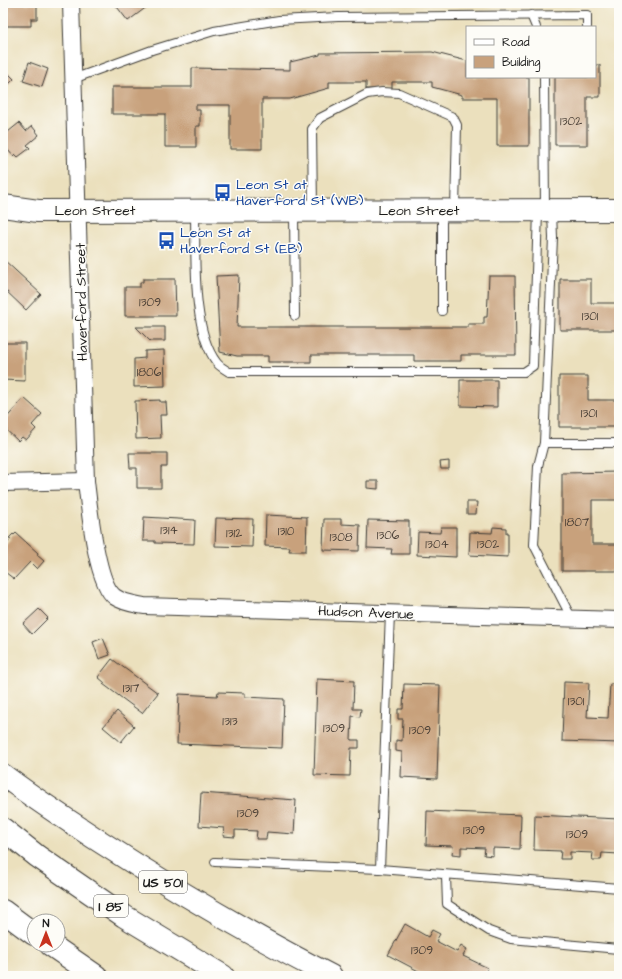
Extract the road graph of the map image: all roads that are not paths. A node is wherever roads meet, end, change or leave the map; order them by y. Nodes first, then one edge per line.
1 (71, 3) edge
2 (532, 16) junction
3 (536, 26) edge
4 (587, 26) edge
5 (544, 78) edge
6 (73, 79) junction
7 (3, 206) edge
8 (77, 210) junction
9 (195, 210) junction
10 (303, 210) junction
11 (448, 210) junction
12 (619, 210) edge
13 (545, 211) junction
14 (442, 311) dead end
15 (295, 316) dead end
16 (544, 443) junction
17 (619, 443) edge
18 (86, 481) junction
19 (3, 483) edge
20 (114, 596) joint
21 (390, 613) junction
22 (572, 619) junction
23 (619, 620) edge
24 (3, 775) edge
25 (3, 829) edge
26 (215, 862) dead end
27 (380, 869) junction
28 (446, 876) junction
29 (619, 888) edge
30 (3, 911) edge
31 (26, 928) edge
32 (619, 938) edge
33 (619, 949) edge
34 (63, 953) edge
35 (96, 976) edge
36 (223, 976) edge
37 (331, 976) edge

1 - 6 street, Haverford Street
2 - 3 lane
2 - 4 lane
2 - 6 lane
5 - 13 lane
6 - 8 street, Haverford Street
7 - 8 main road, Leon Street
8 - 9 main road, Leon Street
8 - 18 street, Haverford Street
9 - 10 main road, Leon Street
9 - 13 lane
10 - 11 main road, Leon Street
10 - 11 lane
10 - 15 lane
11 - 13 main road, Leon Street
11 - 14 lane
12 - 13 main road, Leon Street
13 - 16 lane
16 - 17 lane
16 - 22 lane
18 - 19 street
18 - 20 street, Haverford Street
20 - 21 street, Hudson Avenue
21 - 22 street, Hudson Avenue
21 - 27 lane
22 - 23 street, Hudson Avenue
24 - 37 main road, US 501
25 - 36 main road, I 85
26 - 27 lane
27 - 28 lane
28 - 29 lane
28 - 33 lane
30 - 31 main road
32 - 33 lane
34 - 35 main road

